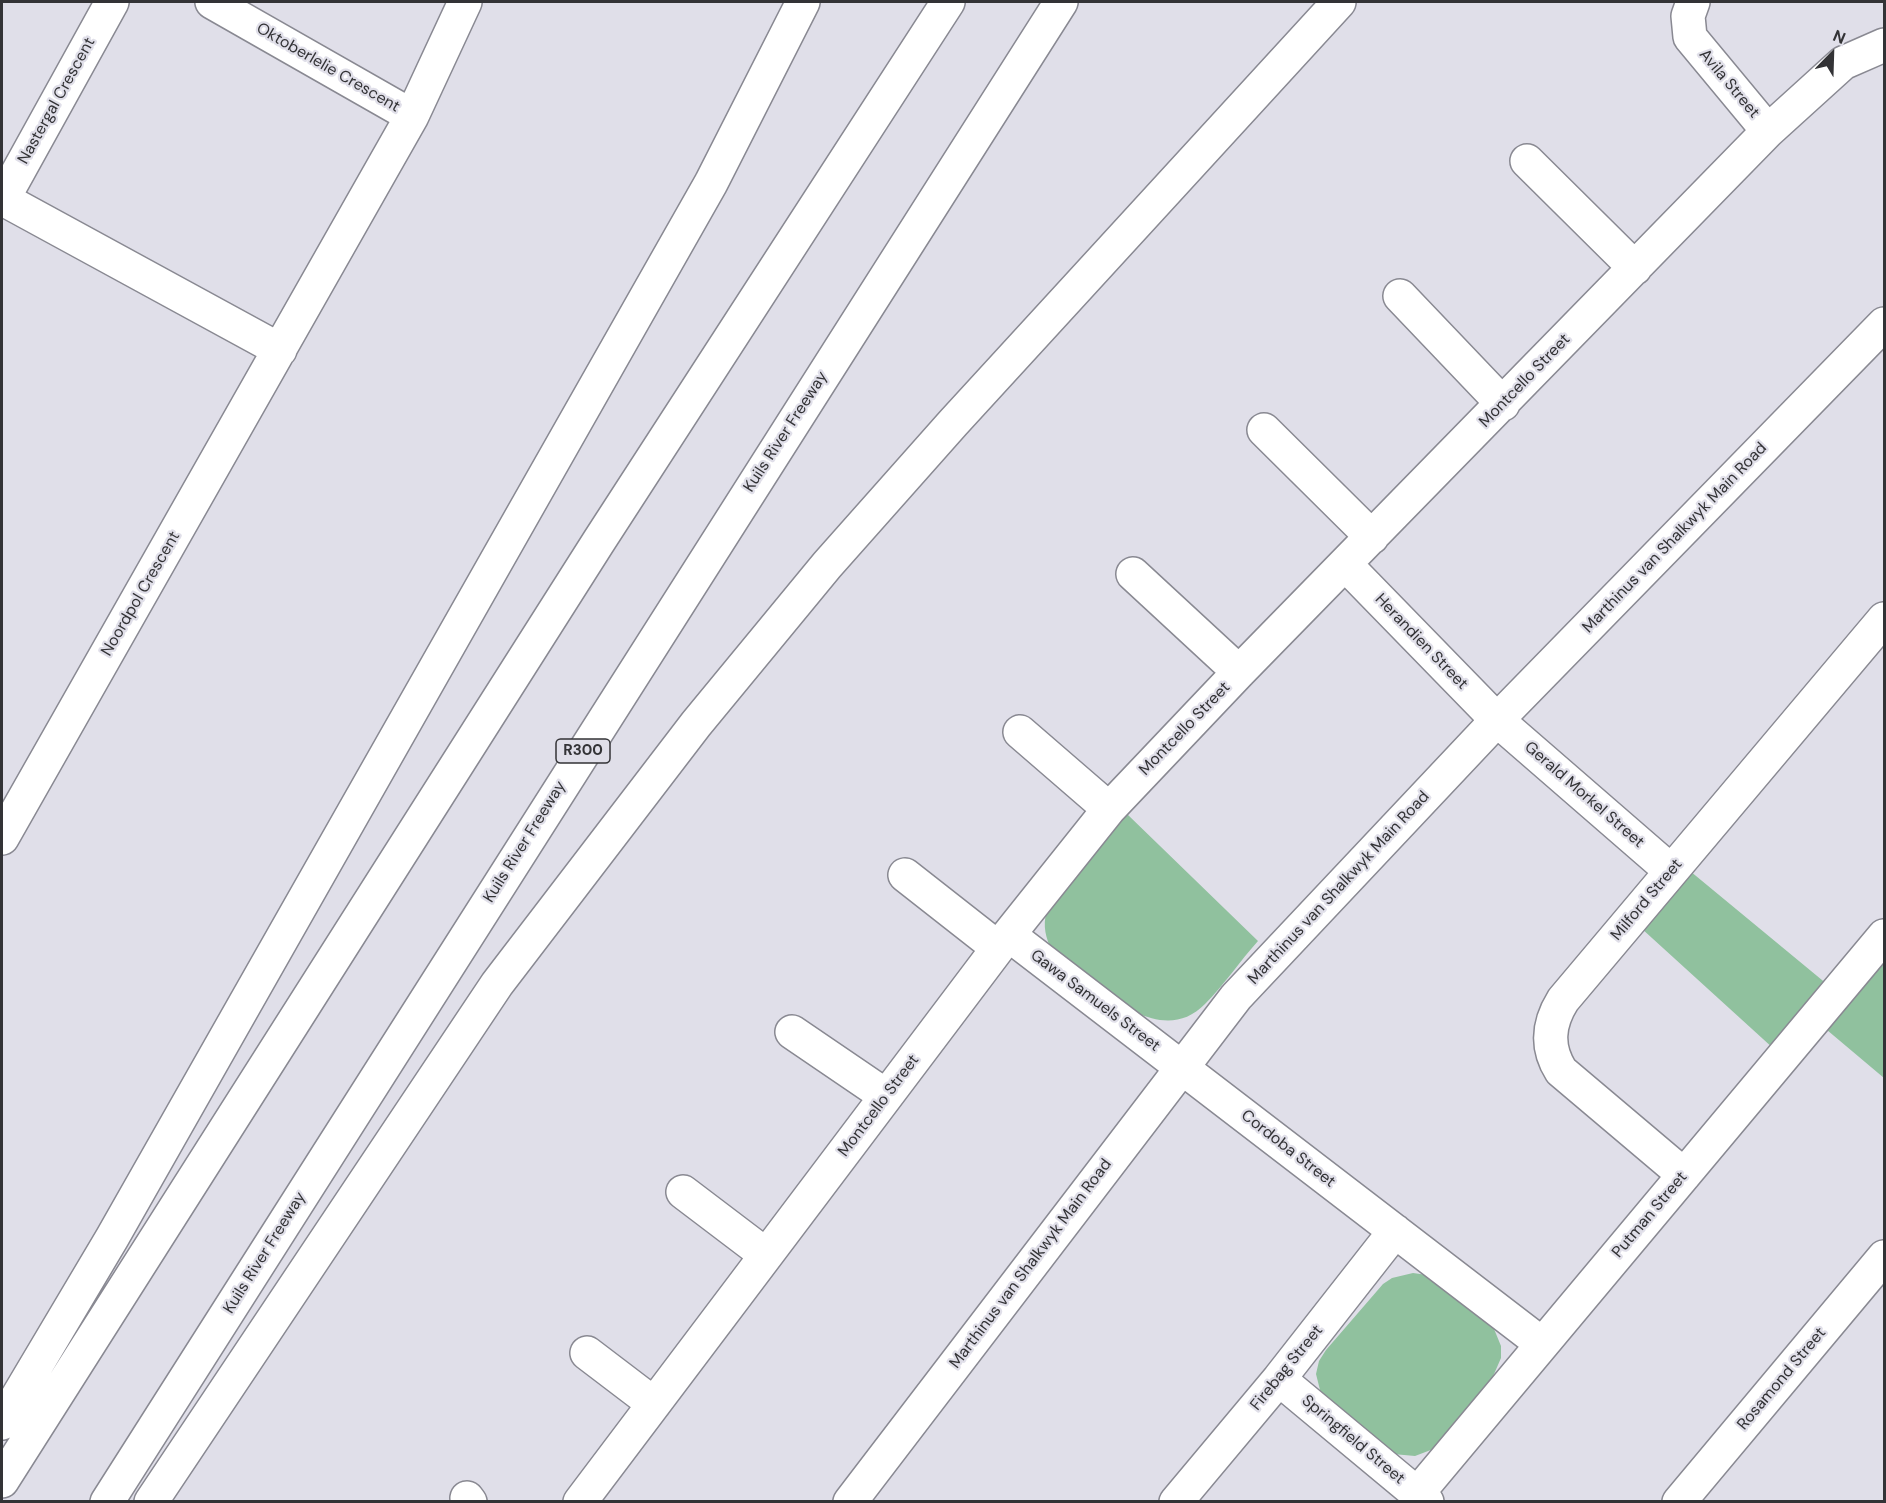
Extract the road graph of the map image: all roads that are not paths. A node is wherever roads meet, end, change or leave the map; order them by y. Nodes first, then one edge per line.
1 (112, 2) edge
2 (212, 2) edge
3 (465, 2) edge
4 (803, 2) edge
5 (948, 2) edge
6 (1061, 2) edge
7 (1340, 2) edge
8 (1693, 2) edge
9 (1884, 45) edge
10 (412, 116) junction
11 (1768, 131) junction
12 (1527, 161) dead end
13 (2, 200) edge
14 (1635, 268) junction
15 (319, 281) joint
16 (1400, 296) dead end
17 (1884, 324) edge
18 (280, 350) junction
19 (1503, 404) junction
20 (1264, 430) dead end
21 (1372, 537) junction
22 (1345, 564) junction
23 (1133, 574) dead end
24 (1884, 619) edge
25 (1239, 672) junction
26 (1497, 720) junction
27 (1020, 732) dead end
28 (1109, 809) junction
29 (3, 834) edge
30 (1671, 871) junction
31 (905, 875) dead end
32 (1884, 936) edge
33 (1004, 941) junction
34 (792, 1032) dead end
35 (1182, 1066) junction
36 (886, 1096) junction
37 (1684, 1174) junction
38 (683, 1192) dead end
39 (1395, 1231) junction
40 (766, 1255) junction
41 (1884, 1257) edge
42 (1542, 1344) junction
43 (587, 1353) dead end
44 (1279, 1379) junction
45 (654, 1404) junction
46 (2, 1423) edge
47 (2, 1481) edge
48 (1422, 1498) edge
49 (107, 1502) edge
50 (151, 1502) edge
51 (580, 1502) edge
52 (850, 1502) edge
53 (1176, 1502) edge
54 (1679, 1502) edge

1 - 13 main road, Nastergal Crescent
2 - 10 main road, Oktoberlelie Crescent
3 - 10 main road, Oktoberlelie Crescent
4 - 46 main road
5 - 47 main road
6 - 49 main road, Kuils River Freeway / R300
7 - 50 main road
8 - 11 main road, Avila Street
9 - 11 main road, Montcello Street
10 - 15 main road, Oktoberlelie Crescent
11 - 14 main road, Montcello Street
12 - 14 main road
13 - 18 main road
14 - 19 main road, Montcello Street
15 - 18 main road, Noordpol Crescent
16 - 19 main road
17 - 26 main road, Marthinus van Shalkwyk Main Road
18 - 29 main road, Noordpol Crescent
19 - 21 main road, Montcello Street
20 - 21 main road
21 - 22 main road, Montcello Street
22 - 25 main road, Montcello Street
22 - 26 main road, Herandien Street
23 - 25 main road
24 - 30 main road, Milford Street
25 - 28 main road, Montcello Street
26 - 30 main road, Gerald Morkel Street
26 - 35 main road, Marthinus van Shalkwyk Main Road
27 - 28 main road
28 - 33 main road, Montcello Street
30 - 37 main road, Milford Street
31 - 33 main road, Gawa Samuels Street
32 - 37 main road, Putman Street
33 - 35 main road, Gawa Samuels Street
33 - 36 main road, Montcello Street
34 - 36 main road
35 - 39 main road, Cordoba Street
35 - 52 main road, Marthinus van Shalkwyk Main Road
36 - 40 main road, Montcello Street
37 - 42 main road, Putman Street
38 - 40 main road
39 - 42 main road, Cordoba Street
39 - 44 main road, Firebag Street
40 - 45 main road, Montcello Street
41 - 54 main road, Rosamond Street
42 - 48 main road, Putman Street
43 - 45 main road
44 - 48 main road, Springfield Street
44 - 53 main road, Firebag Street
45 - 51 main road, Montcello Street

